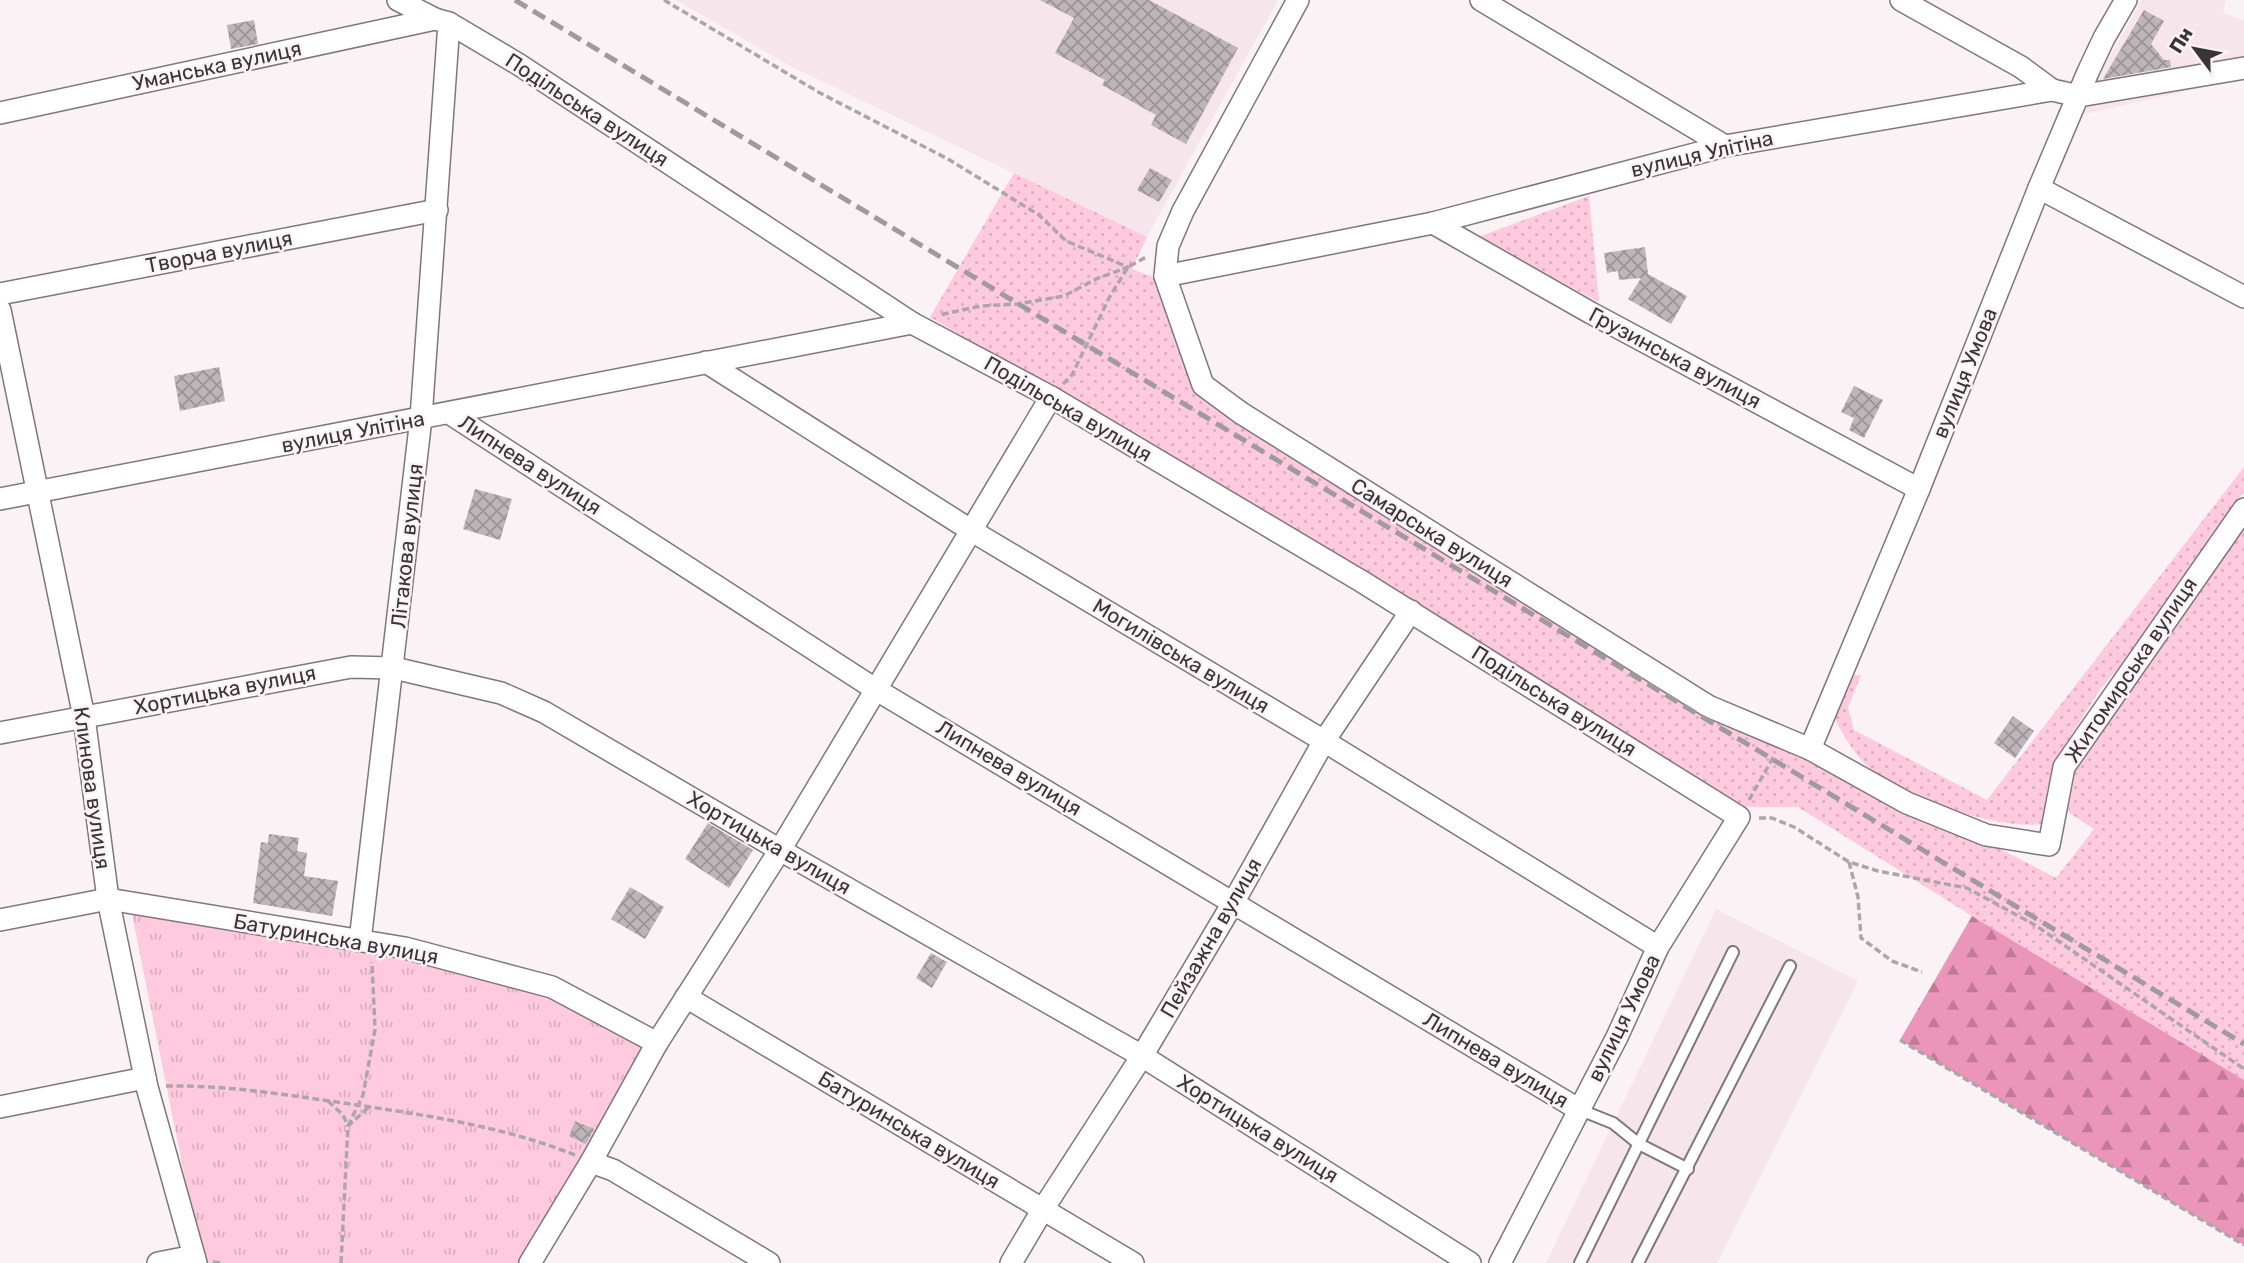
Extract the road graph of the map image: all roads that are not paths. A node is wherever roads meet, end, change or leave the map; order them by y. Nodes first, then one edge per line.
1 (398, 0) edge
2 (1298, 0) edge
3 (1481, 0) edge
4 (1901, 0) edge
5 (2126, 0) edge
6 (442, 21) junction
7 (2244, 68) edge
8 (2052, 90) junction
9 (2078, 96) junction
10 (0, 113) edge
11 (1726, 146) junction
12 (2039, 188) junction
13 (437, 210) junction
14 (1433, 223) junction
15 (1165, 276) junction
16 (0, 294) edge
17 (2244, 297) edge
18 (0, 310) edge
19 (912, 323) junction
20 (706, 362) junction
21 (1051, 397) junction
22 (449, 413) junction
23 (421, 418) junction
24 (1919, 489) junction
25 (38, 492) junction
26 (0, 499) edge
27 (2244, 509) edge
28 (972, 531) junction
29 (1410, 611) junction
30 (394, 668) junction
31 (875, 689) junction
32 (84, 717) junction
33 (0, 733) edge
34 (1324, 741) junction
35 (1810, 749) junction
36 (1739, 817) joint
37 (2049, 845) joint
38 (780, 850) junction
39 (108, 899) junction
40 (1233, 903) junction
41 (0, 920) edge
42 (366, 942) junction
43 (1658, 947) junction
44 (1734, 952) dead end
45 (1790, 966) dead end
46 (686, 997) junction
47 (657, 1043) junction
48 (1142, 1056) junction
49 (146, 1082) junction
50 (0, 1107) edge
51 (1578, 1109) junction
52 (1639, 1144) junction
53 (591, 1161) junction
54 (1688, 1169) junction
55 (1042, 1209) junction
56 (195, 1259) edge
57 (158, 1263) edge
58 (530, 1263) edge
59 (769, 1263) edge
60 (1011, 1263) edge
61 (1133, 1263) edge
62 (1470, 1263) edge
63 (1500, 1263) edge
64 (1580, 1263) edge
65 (1638, 1263) edge

1 - 6 street, Подільська вулиця
2 - 15 street, Самарська вулиця
3 - 11 street
4 - 8 street
5 - 9 street, вулиця Умова
6 - 10 street, Уманська вулиця
6 - 13 street, Літакова вулиця
6 - 19 street, Подільська вулиця
7 - 9 street, вулиця Улітіна
8 - 9 street, вулиця Улітіна
8 - 11 street, вулиця Улітіна
9 - 12 street, вулиця Умова
11 - 14 street, вулиця Улітіна
12 - 17 street
12 - 24 street, вулиця Умова
13 - 16 street, Творча вулиця
13 - 23 street, Літакова вулиця
14 - 15 street, вулиця Улітіна
14 - 24 street, Грузинська вулиця
15 - 35 street, Самарська вулиця
18 - 25 street, Клинова вулиця
19 - 20 street, вулиця Улітіна
19 - 21 street, Подільська вулиця
20 - 22 street, вулиця Улітіна
20 - 28 street, Могилівська вулиця
21 - 28 street
21 - 29 street, Подільська вулиця
22 - 23 street, вулиця Улітіна
22 - 31 street, Липнева вулиця
23 - 25 street, вулиця Улітіна
23 - 30 street, Літакова вулиця
24 - 35 street, вулиця Умова
25 - 26 street, вулиця Улітіна
25 - 32 street, Клинова вулиця
27 - 37 street, Житомирська вулиця
28 - 31 street
28 - 34 street, Могилівська вулиця
29 - 34 street, Пейзажна вулиця
29 - 36 street, Подільська вулиця
30 - 32 street, Хортицька вулиця
30 - 38 street, Хортицька вулиця
30 - 42 street, Літакова вулиця
31 - 38 street
31 - 40 street, Липнева вулиця
32 - 33 street, Хортицька вулиця
32 - 39 street, Клинова вулиця
34 - 40 street, Пейзажна вулиця
34 - 43 street, Могилівська вулиця
35 - 37 street, Самарська вулиця
36 - 43 street, вулиця Умова
38 - 46 street
38 - 48 street, Хортицька вулиця
39 - 41 street, Батуринська вулиця
39 - 42 street, Батуринська вулиця
39 - 49 street, Клинова вулиця
40 - 48 street, Пейзажна вулиця
40 - 51 street, Липнева вулиця
42 - 47 street, Батуринська вулиця
43 - 51 street, вулиця Умова
44 - 52 lane
45 - 54 lane
46 - 47 street
46 - 55 street, Батуринська вулиця
47 - 53 street
48 - 55 street, Пейзажна вулиця
48 - 62 street, Хортицька вулиця
49 - 50 street
49 - 56 street, Клинова вулиця
51 - 52 lane
51 - 63 street, вулиця Умова
52 - 54 lane
52 - 64 lane
53 - 58 street
53 - 59 street
54 - 65 lane
55 - 60 street, Пейзажна вулиця
55 - 61 street, Батуринська вулиця
56 - 57 street

